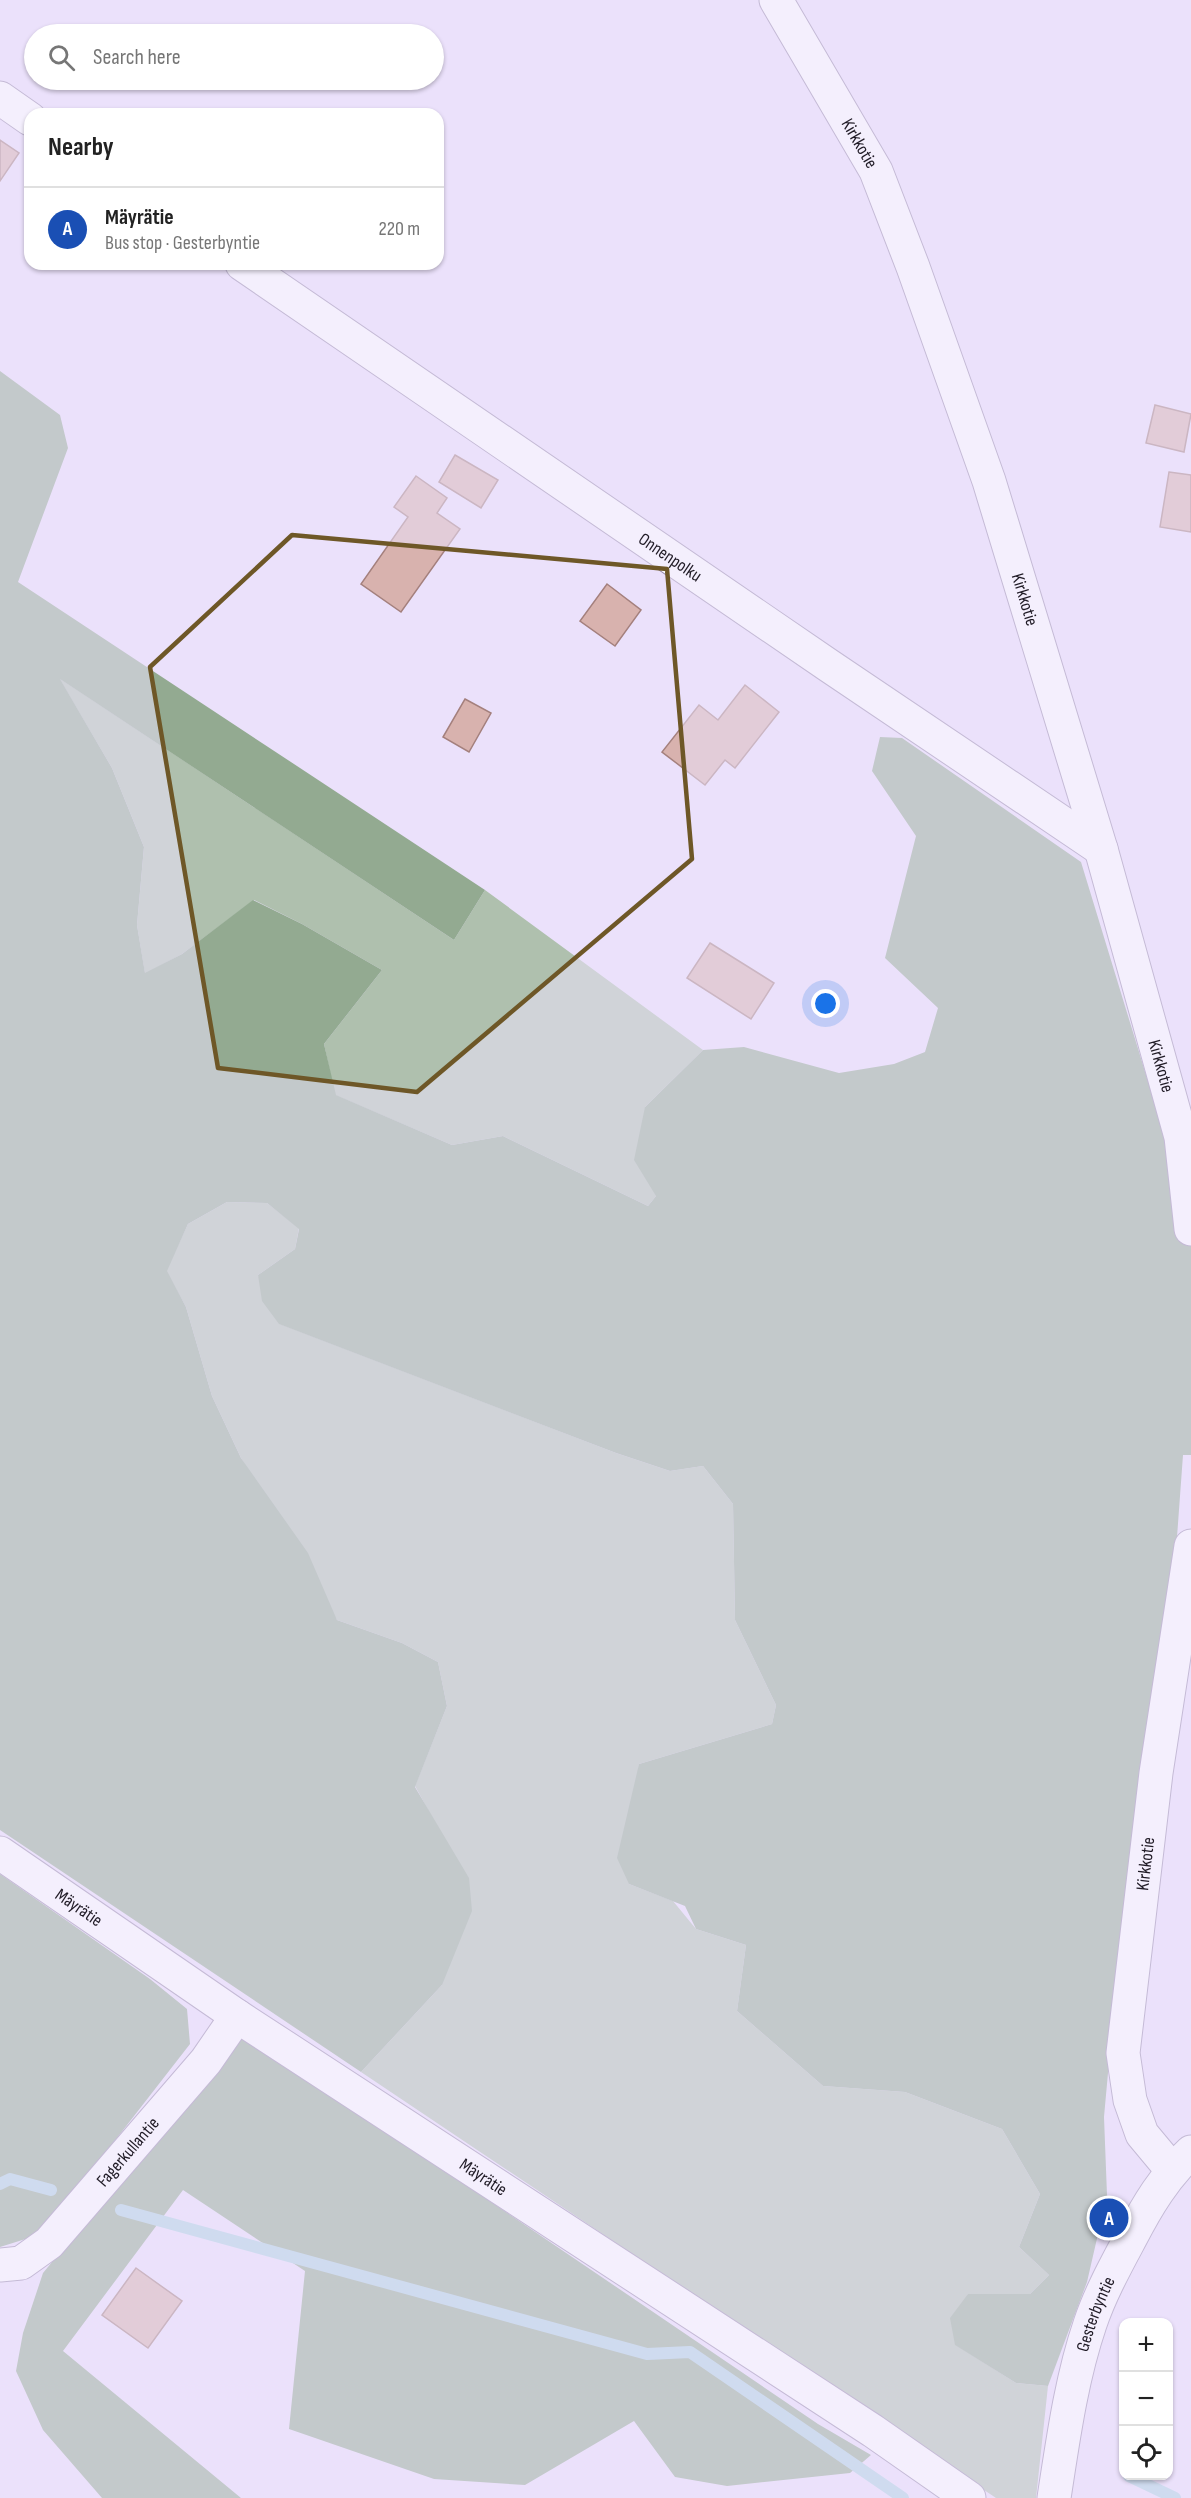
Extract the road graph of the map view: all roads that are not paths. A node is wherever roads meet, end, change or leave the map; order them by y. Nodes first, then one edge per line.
1 (776, 0) edge
2 (0, 98) edge
3 (24, 115) edge
4 (251, 270) edge
5 (1101, 849) junction
6 (1191, 1229) edge
7 (1191, 1546) edge
8 (0, 1853) edge
9 (237, 2016) junction
10 (1181, 2161) edge
11 (0, 2265) edge
12 (969, 2498) edge
13 (1054, 2498) edge

1 - 5 street, Kirkkotie
2 - 3 street
4 - 5 street, Onnenpolku
5 - 6 street, Kirkkotie
7 - 10 street, Kirkkotie
8 - 9 street, Mäyrätie
9 - 11 street, Fagerkullantie
9 - 12 street, Mäyrätie
10 - 13 street, Gesterbyntie

